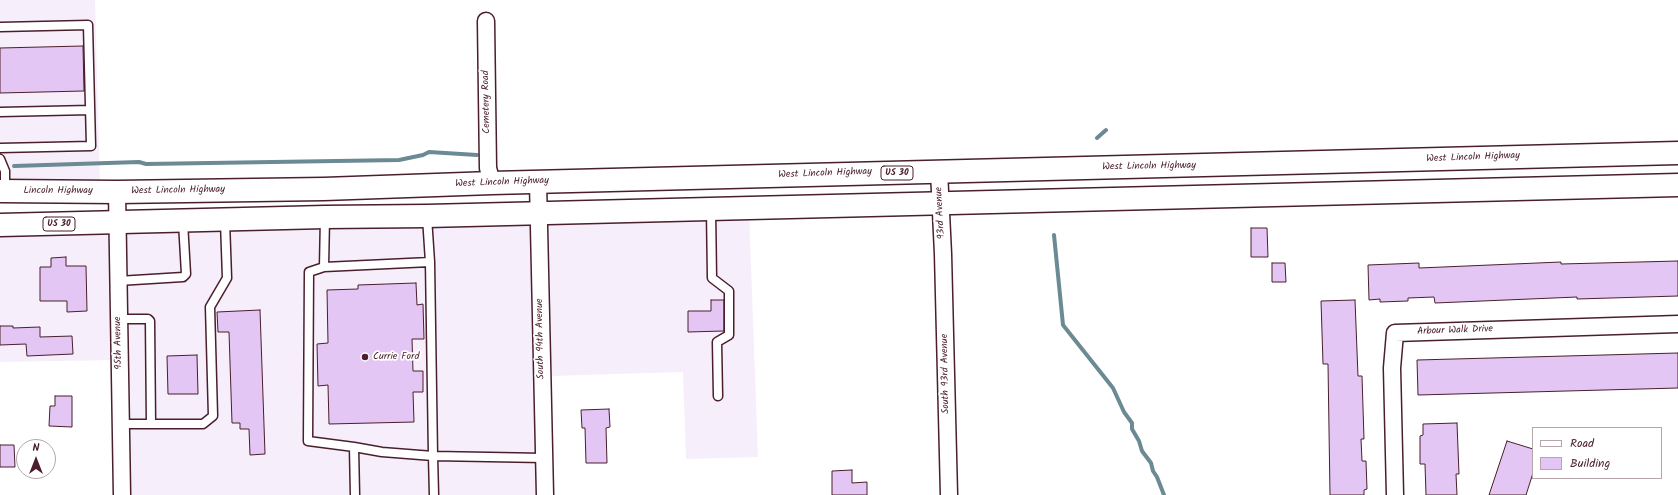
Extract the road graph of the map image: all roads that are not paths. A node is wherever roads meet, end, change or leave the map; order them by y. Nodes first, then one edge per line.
1 (486, 21) dead end
2 (0, 27) edge
3 (90, 110) junction
4 (0, 112) edge
5 (0, 148) edge
6 (1678, 153) edge
7 (0, 159) edge
8 (939, 172) junction
9 (538, 182) junction
10 (492, 183) junction
11 (1678, 185) edge
12 (3, 191) edge
13 (117, 192) junction
14 (940, 203) junction
15 (711, 209) junction
16 (538, 213) junction
17 (427, 216) junction
18 (325, 217) junction
19 (225, 219) junction
20 (183, 220) junction
21 (117, 222) junction
22 (0, 225) edge
23 (943, 254) joint
24 (430, 262) junction
25 (324, 267) junction
26 (118, 281) junction
27 (119, 319) junction
28 (1678, 324) edge
29 (718, 396) dead end
30 (120, 424) junction
31 (151, 424) junction
32 (354, 447) junction
33 (433, 456) junction
34 (544, 458) junction
35 (122, 495) edge
36 (356, 495) edge
37 (434, 495) edge
38 (545, 495) edge
39 (949, 495) edge
40 (1395, 495) edge

1 - 10 street, Cemetery Road
2 - 3 lane
3 - 4 lane
3 - 5 lane
6 - 8 main road, West Lincoln Highway / US 30
7 - 12 lane
8 - 9 main road, West Lincoln Highway / US 30
8 - 14 street, 93rd Avenue
9 - 10 main road, West Lincoln Highway / US 30
9 - 16 street, South 94th Avenue
10 - 13 main road, West Lincoln Highway / US 30
11 - 14 main road, US 30
12 - 13 main road, Lincoln Highway / US 30
13 - 21 street, 95th Avenue
14 - 15 main road, US 30
14 - 23 street, 93rd Avenue
15 - 16 main road, US 30
15 - 29 lane
16 - 17 main road, US 30
16 - 34 street, South 94th Avenue
17 - 18 main road, US 30
17 - 24 lane
18 - 19 main road, US 30
18 - 25 lane
19 - 20 main road, US 30
19 - 31 lane
20 - 21 main road, US 30
20 - 26 lane
21 - 22 main road, US 30
21 - 26 street, 95th Avenue
23 - 39 street, South 93rd Avenue
24 - 25 lane
24 - 33 lane
25 - 32 lane
26 - 27 street, 95th Avenue
27 - 30 street, 95th Avenue
27 - 31 lane
28 - 40 street, Arbour Walk Drive
30 - 31 lane
30 - 35 street, 95th Avenue
32 - 33 lane
32 - 36 lane
33 - 34 lane
33 - 37 lane
34 - 38 street, South 94th Avenue

